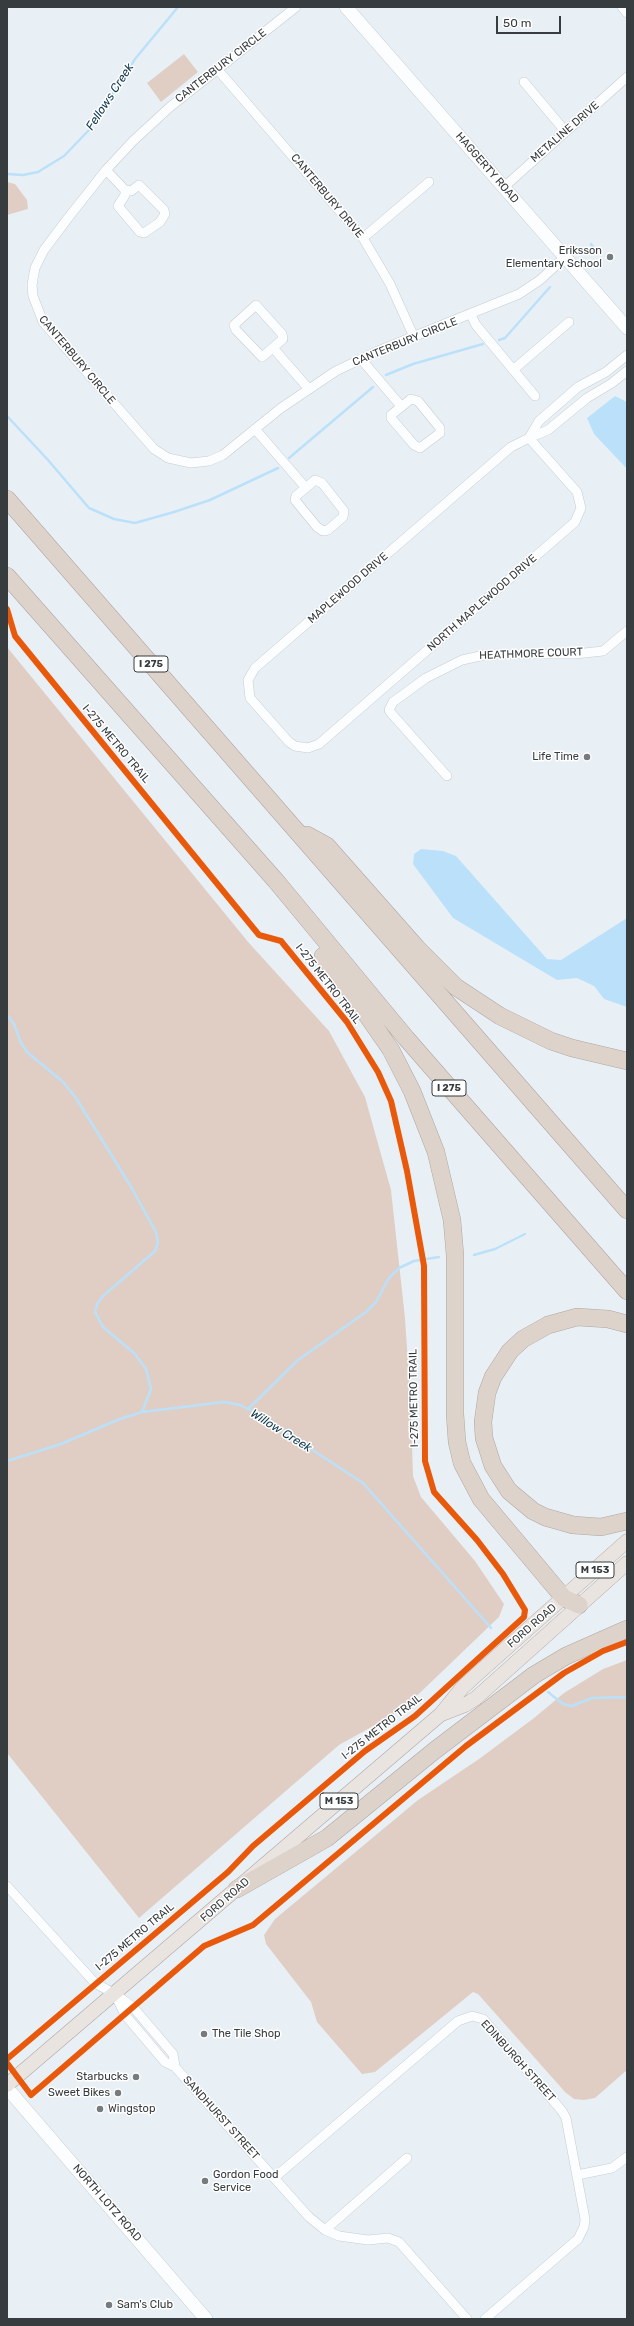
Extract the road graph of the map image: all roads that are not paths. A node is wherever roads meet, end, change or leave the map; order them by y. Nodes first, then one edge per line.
1 (296, 7) edge
2 (346, 7) edge
3 (622, 7) edge
4 (627, 13) edge
5 (218, 70) junction
6 (627, 77) edge
7 (524, 82) dead end
8 (566, 131) junction
9 (106, 170) junction
10 (429, 182) dead end
11 (504, 187) junction
12 (125, 190) junction
13 (363, 238) junction
14 (565, 257) junction
15 (471, 315) junction
16 (569, 322) dead end
17 (627, 328) edge
18 (414, 337) junction
19 (274, 349) junction
20 (627, 355) edge
21 (361, 359) junction
22 (513, 370) junction
23 (627, 371) edge
24 (308, 388) junction
25 (535, 396) dead end
26 (401, 406) junction
27 (255, 429) junction
28 (529, 438) junction
29 (306, 488) junction
30 (7, 499) edge
31 (7, 576) edge
32 (627, 631) edge
33 (308, 748) joint
34 (447, 776) dead end
35 (296, 829) junction
36 (276, 881) junction
37 (627, 1061) edge
38 (627, 1210) edge
39 (627, 1290) edge
40 (627, 1324) edge
41 (627, 1521) edge
42 (627, 1541) edge
43 (627, 1563) edge
44 (564, 1598) junction
45 (579, 1606) junction
46 (627, 1630) edge
47 (442, 1714) junction
48 (7, 1886) edge
49 (237, 1889) junction
50 (115, 1994) junction
51 (7, 2086) edge
52 (627, 2157) edge
53 (407, 2158) dead end
54 (577, 2175) junction
55 (274, 2178) junction
56 (325, 2230) junction
57 (206, 2319) edge
58 (467, 2319) edge
59 (485, 2319) edge

1 - 5 street, CANTERBURY CIRCLE
2 - 11 main road, HAGGERTY ROAD
3 - 4 street
5 - 9 street, CANTERBURY CIRCLE
5 - 13 street, CANTERBURY DRIVE
6 - 8 street, METALINE DRIVE
7 - 8 street
8 - 11 street, METALINE DRIVE
9 - 12 street
9 - 27 street, CANTERBURY CIRCLE
10 - 13 street
11 - 14 main road, HAGGERTY ROAD
12 - 12 street
13 - 18 street, CANTERBURY DRIVE
14 - 15 street, CANTERBURY CIRCLE
14 - 17 main road, HAGGERTY ROAD
15 - 18 street, CANTERBURY CIRCLE
15 - 22 street, CANTERBURY CIRCLE
16 - 22 street
18 - 21 street, CANTERBURY CIRCLE
19 - 19 street
19 - 24 street
20 - 28 street
21 - 24 street, CANTERBURY CIRCLE
21 - 26 street
22 - 25 street, CANTERBURY CIRCLE
23 - 28 street, MAPLEWOOD DRIVE
24 - 27 street, CANTERBURY CIRCLE
26 - 26 street
27 - 29 street
28 - 33 street, NORTH MAPLEWOOD DRIVE
28 - 33 street, MAPLEWOOD DRIVE
29 - 29 street
30 - 35 highway, I 275
31 - 36 highway, I 275
32 - 34 street, HEATHMORE COURT
35 - 37 highway
35 - 38 highway, I 275
36 - 39 highway, I 275
36 - 44 highway
40 - 41 highway
42 - 44 main road, FORD ROAD / M 153
43 - 45 main road, FORD ROAD / M 153
44 - 45 highway
44 - 47 main road, FORD ROAD / M 153
45 - 47 main road, FORD ROAD / M 153
46 - 49 highway
47 - 49 main road, FORD ROAD / M 153
48 - 50 street, SANDHURST STREET
49 - 50 main road, FORD ROAD / M 153
50 - 51 main road, FORD ROAD / M 153
50 - 55 street, SANDHURST STREET
51 - 57 main road, NORTH LOTZ ROAD
52 - 54 street
53 - 56 street
54 - 55 street, EDINBURGH STREET
54 - 59 street, EDINBURGH STREET
55 - 56 street, SANDHURST STREET
56 - 58 street, SANDHURST STREET

